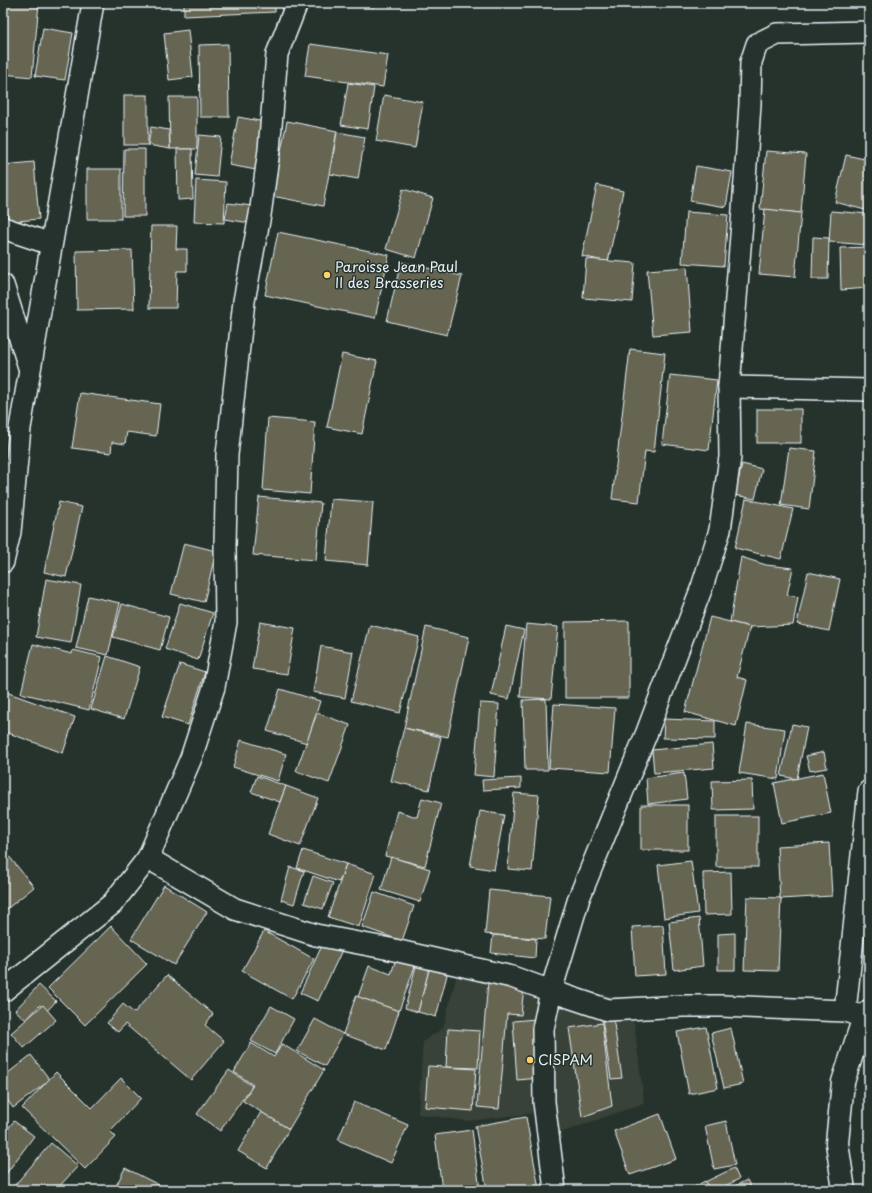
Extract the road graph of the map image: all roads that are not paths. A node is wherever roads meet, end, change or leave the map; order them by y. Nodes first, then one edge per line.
1 (297, 3) edge
2 (91, 7) edge
3 (869, 32) edge
4 (3, 228) edge
5 (52, 244) junction
6 (3, 285) edge
7 (30, 369) junction
8 (729, 387) junction
9 (869, 390) edge
10 (3, 562) edge
11 (869, 791) edge
12 (148, 858) junction
13 (3, 991) edge
14 (551, 991) junction
15 (859, 1013) edge
16 (555, 1190) edge
17 (844, 1190) edge

1 - 12 street
2 - 5 street
3 - 8 street
4 - 5 street
5 - 7 street
6 - 7 street
7 - 10 street
8 - 9 street
8 - 14 street
11 - 15 street
12 - 13 street
12 - 14 street
14 - 15 street
14 - 16 street
15 - 17 street

